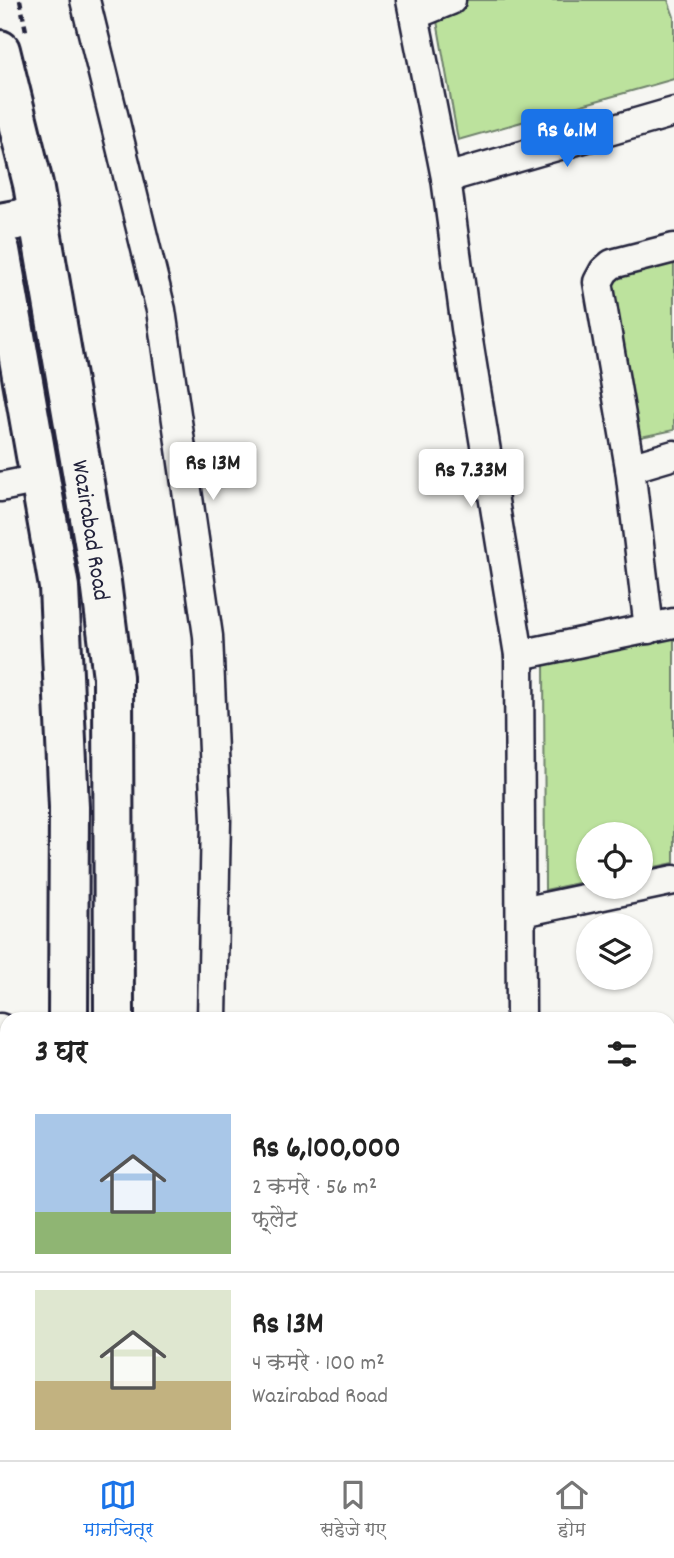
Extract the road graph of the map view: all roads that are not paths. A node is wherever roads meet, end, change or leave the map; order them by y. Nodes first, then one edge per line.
1 (85, 0) edge
2 (451, 0) edge
3 (413, 7) edge
4 (0, 50) edge
5 (674, 113) edge
6 (446, 178) junction
7 (38, 216) junction
8 (0, 223) edge
9 (674, 248) edge
10 (0, 250) edge
11 (674, 455) edge
12 (630, 468) junction
13 (40, 479) junction
14 (0, 487) edge
15 (662, 626) edge
16 (519, 655) junction
17 (674, 880) edge
18 (522, 912) junction
19 (68, 1012) edge
20 (114, 1012) edge
21 (212, 1012) edge
22 (521, 1012) edge

1 - 21 street
2 - 3 street
3 - 6 street
4 - 7 main road, Wazirabad Road
5 - 6 street
6 - 16 street
7 - 8 main road
7 - 20 main road, Wazirabad Road
9 - 12 street
10 - 13 main road, Wazirabad Road
11 - 12 street
12 - 15 street
13 - 14 street
13 - 19 main road, Wazirabad Road
15 - 16 street
16 - 18 street
17 - 18 street
18 - 22 street

